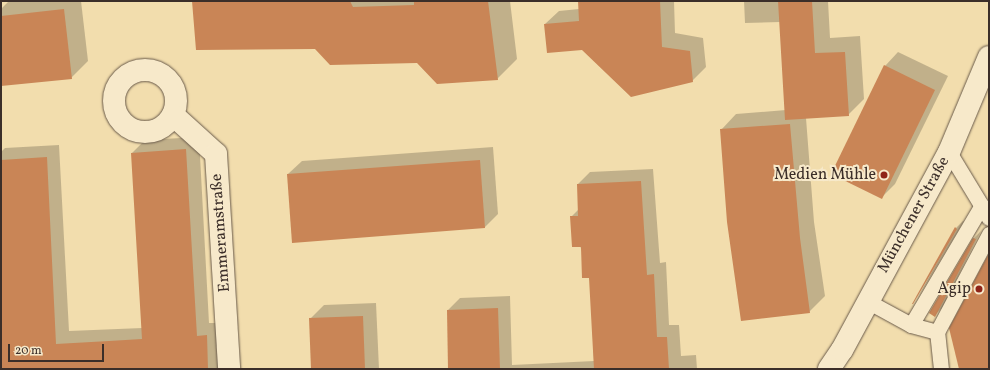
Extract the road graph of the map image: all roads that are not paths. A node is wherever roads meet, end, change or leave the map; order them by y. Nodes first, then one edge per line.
1 (989, 56) edge
2 (173, 115) dead end
3 (949, 152) junction
4 (982, 205) junction
5 (989, 218) edge
6 (989, 234) edge
7 (867, 301) junction
8 (910, 324) junction
9 (937, 332) junction
10 (229, 369) edge
11 (829, 369) edge
12 (941, 369) edge

1 - 3 main road, Münchener Straße
2 - 10 main road, Emmeramstraße
3 - 4 lane
3 - 7 main road, Münchener Straße
4 - 5 lane
4 - 8 lane
6 - 9 lane
7 - 8 lane
7 - 11 main road, Münchener Straße
8 - 9 lane
9 - 12 lane

